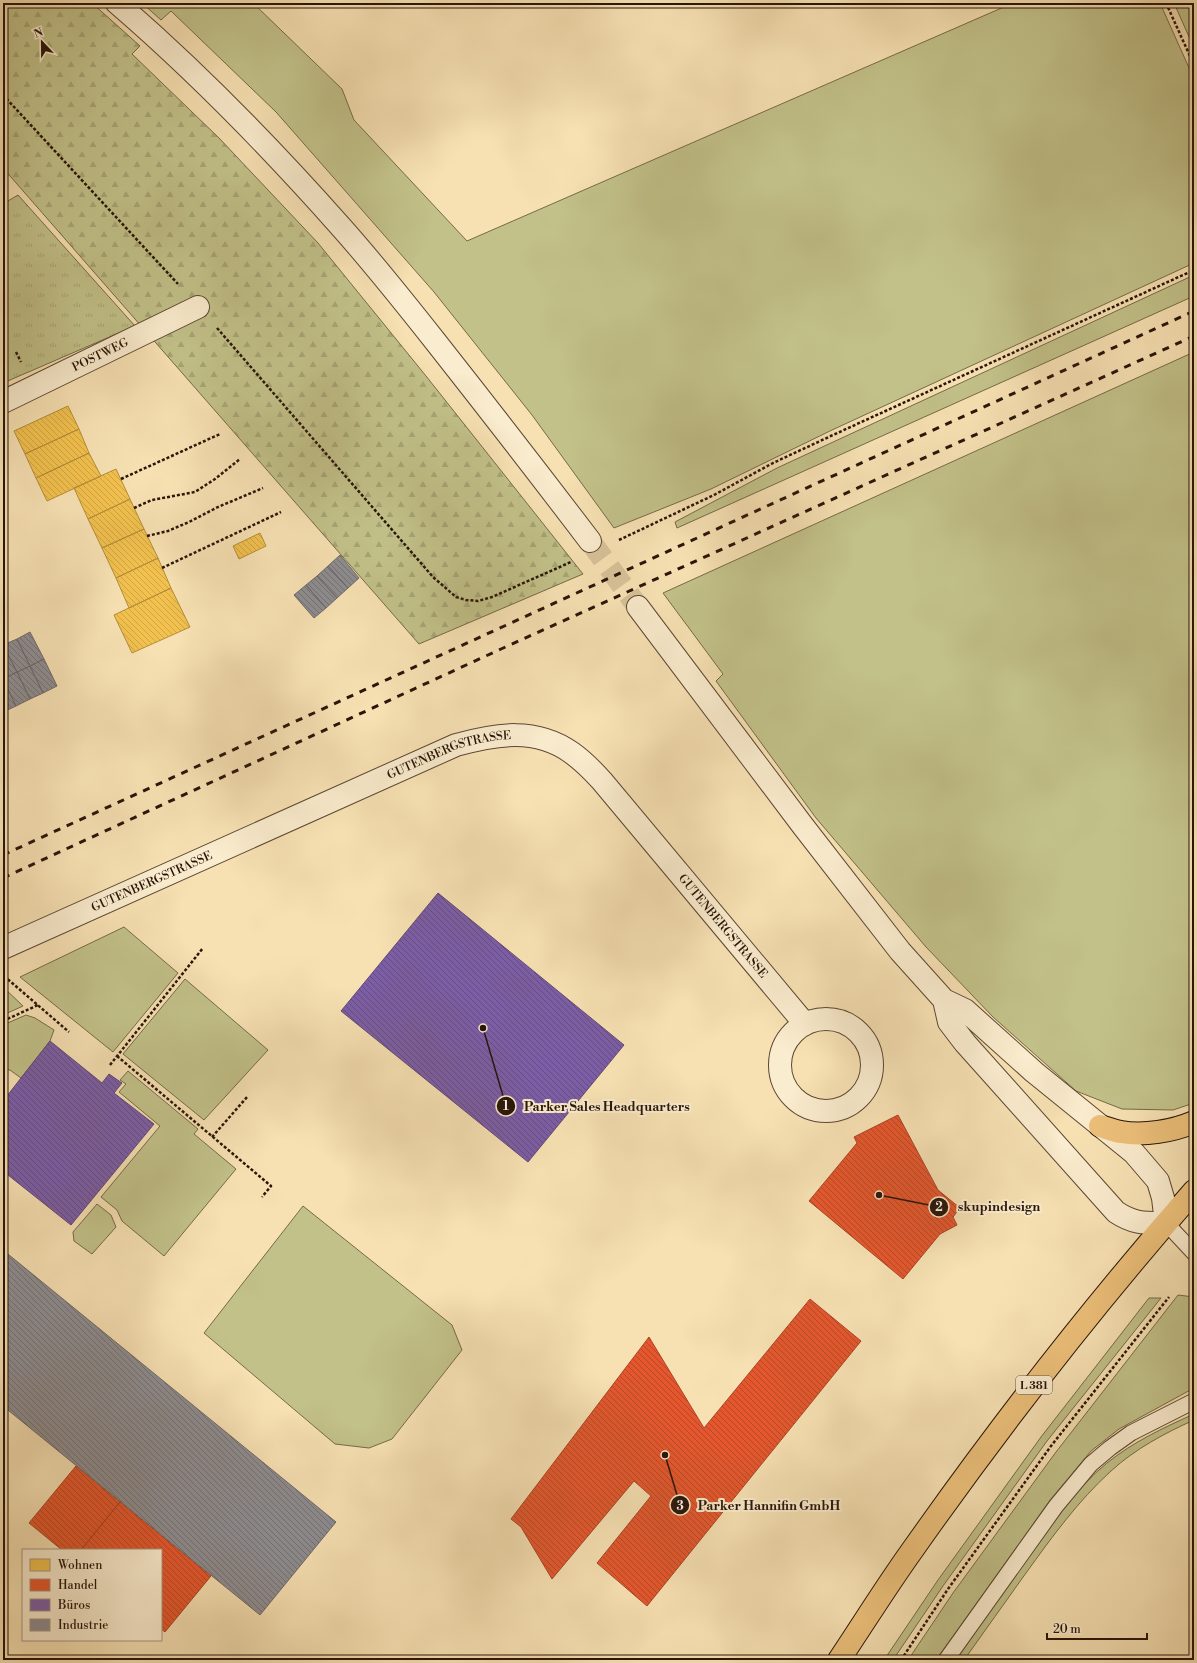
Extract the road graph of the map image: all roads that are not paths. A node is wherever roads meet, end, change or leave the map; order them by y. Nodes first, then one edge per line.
1 (117, 3) edge
2 (198, 307) road end
3 (3, 402) edge
4 (590, 541) tunnel mouth
5 (638, 607) tunnel mouth
6 (3, 948) edge
7 (944, 1000) junction
8 (805, 1024) junction
9 (1194, 1122) edge
10 (1100, 1126) junction
11 (1194, 1191) edge
12 (1166, 1223) junction
13 (1194, 1253) edge
14 (1194, 1401) edge
15 (839, 1660) edge
16 (946, 1660) edge

1 - 4 street
2 - 3 street, POSTWEG
5 - 7 street
6 - 8 street, GUTENBERGSTRASSE
7 - 10 street
7 - 12 street
8 - 8 street
9 - 10 main road
10 - 12 street
11 - 12 main road, L 381
12 - 13 lane
12 - 15 main road, L 381
14 - 16 lane

